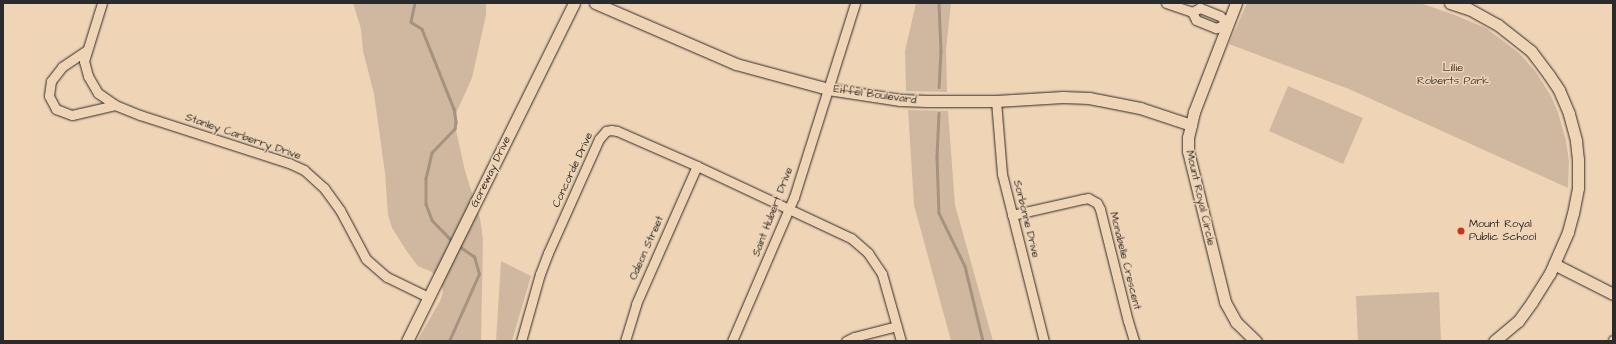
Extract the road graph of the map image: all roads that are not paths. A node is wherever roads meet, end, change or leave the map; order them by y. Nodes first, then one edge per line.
1 (102, 3) edge
2 (574, 3) edge
3 (595, 3) edge
4 (855, 3) edge
5 (1166, 3) edge
6 (1236, 3) edge
7 (1450, 3) edge
8 (1464, 5) edge
9 (1227, 23) junction
10 (87, 50) junction
11 (828, 89) junction
12 (996, 101) junction
13 (115, 105) junction
14 (1191, 125) junction
15 (697, 166) junction
16 (790, 209) junction
17 (1012, 215) junction
18 (1554, 264) junction
19 (1613, 294) edge
20 (428, 297) junction
21 (897, 326) junction
22 (407, 341) edge
23 (521, 341) edge
24 (625, 341) edge
25 (732, 341) edge
26 (846, 341) edge
27 (901, 341) edge
28 (1044, 341) edge
29 (1134, 341) edge
30 (1256, 341) edge
31 (1494, 341) edge

1 - 10 street, Stanley Carberry Drive
2 - 20 street, Goreway Drive
3 - 11 street, Eiffel Boulevard
4 - 11 street, Saint Hubert Drive
5 - 9 street
6 - 9 street, Mount Royal Circle
7 - 8 street
8 - 18 street
9 - 14 street, Mount Royal Circle
10 - 13 street, Stanley Carberry Drive
10 - 13 street
11 - 12 street, Eiffel Boulevard
11 - 16 street, Saint Hubert Drive
12 - 14 street, Eiffel Boulevard
12 - 17 street, Sorbonne Drive
13 - 20 street, Stanley Carberry Drive
14 - 30 street, Mount Royal Circle
15 - 16 street, Concorde Drive
15 - 23 street, Concorde Drive
15 - 24 street, Odeon Street
16 - 21 street, Concorde Drive
16 - 25 street, Saint Hubert Drive
17 - 28 street, Sorbonne Drive
17 - 29 street, Monabelle Crescent
18 - 19 street
18 - 31 street
20 - 22 street, Goreway Drive
21 - 26 street
21 - 27 street, Concorde Drive

